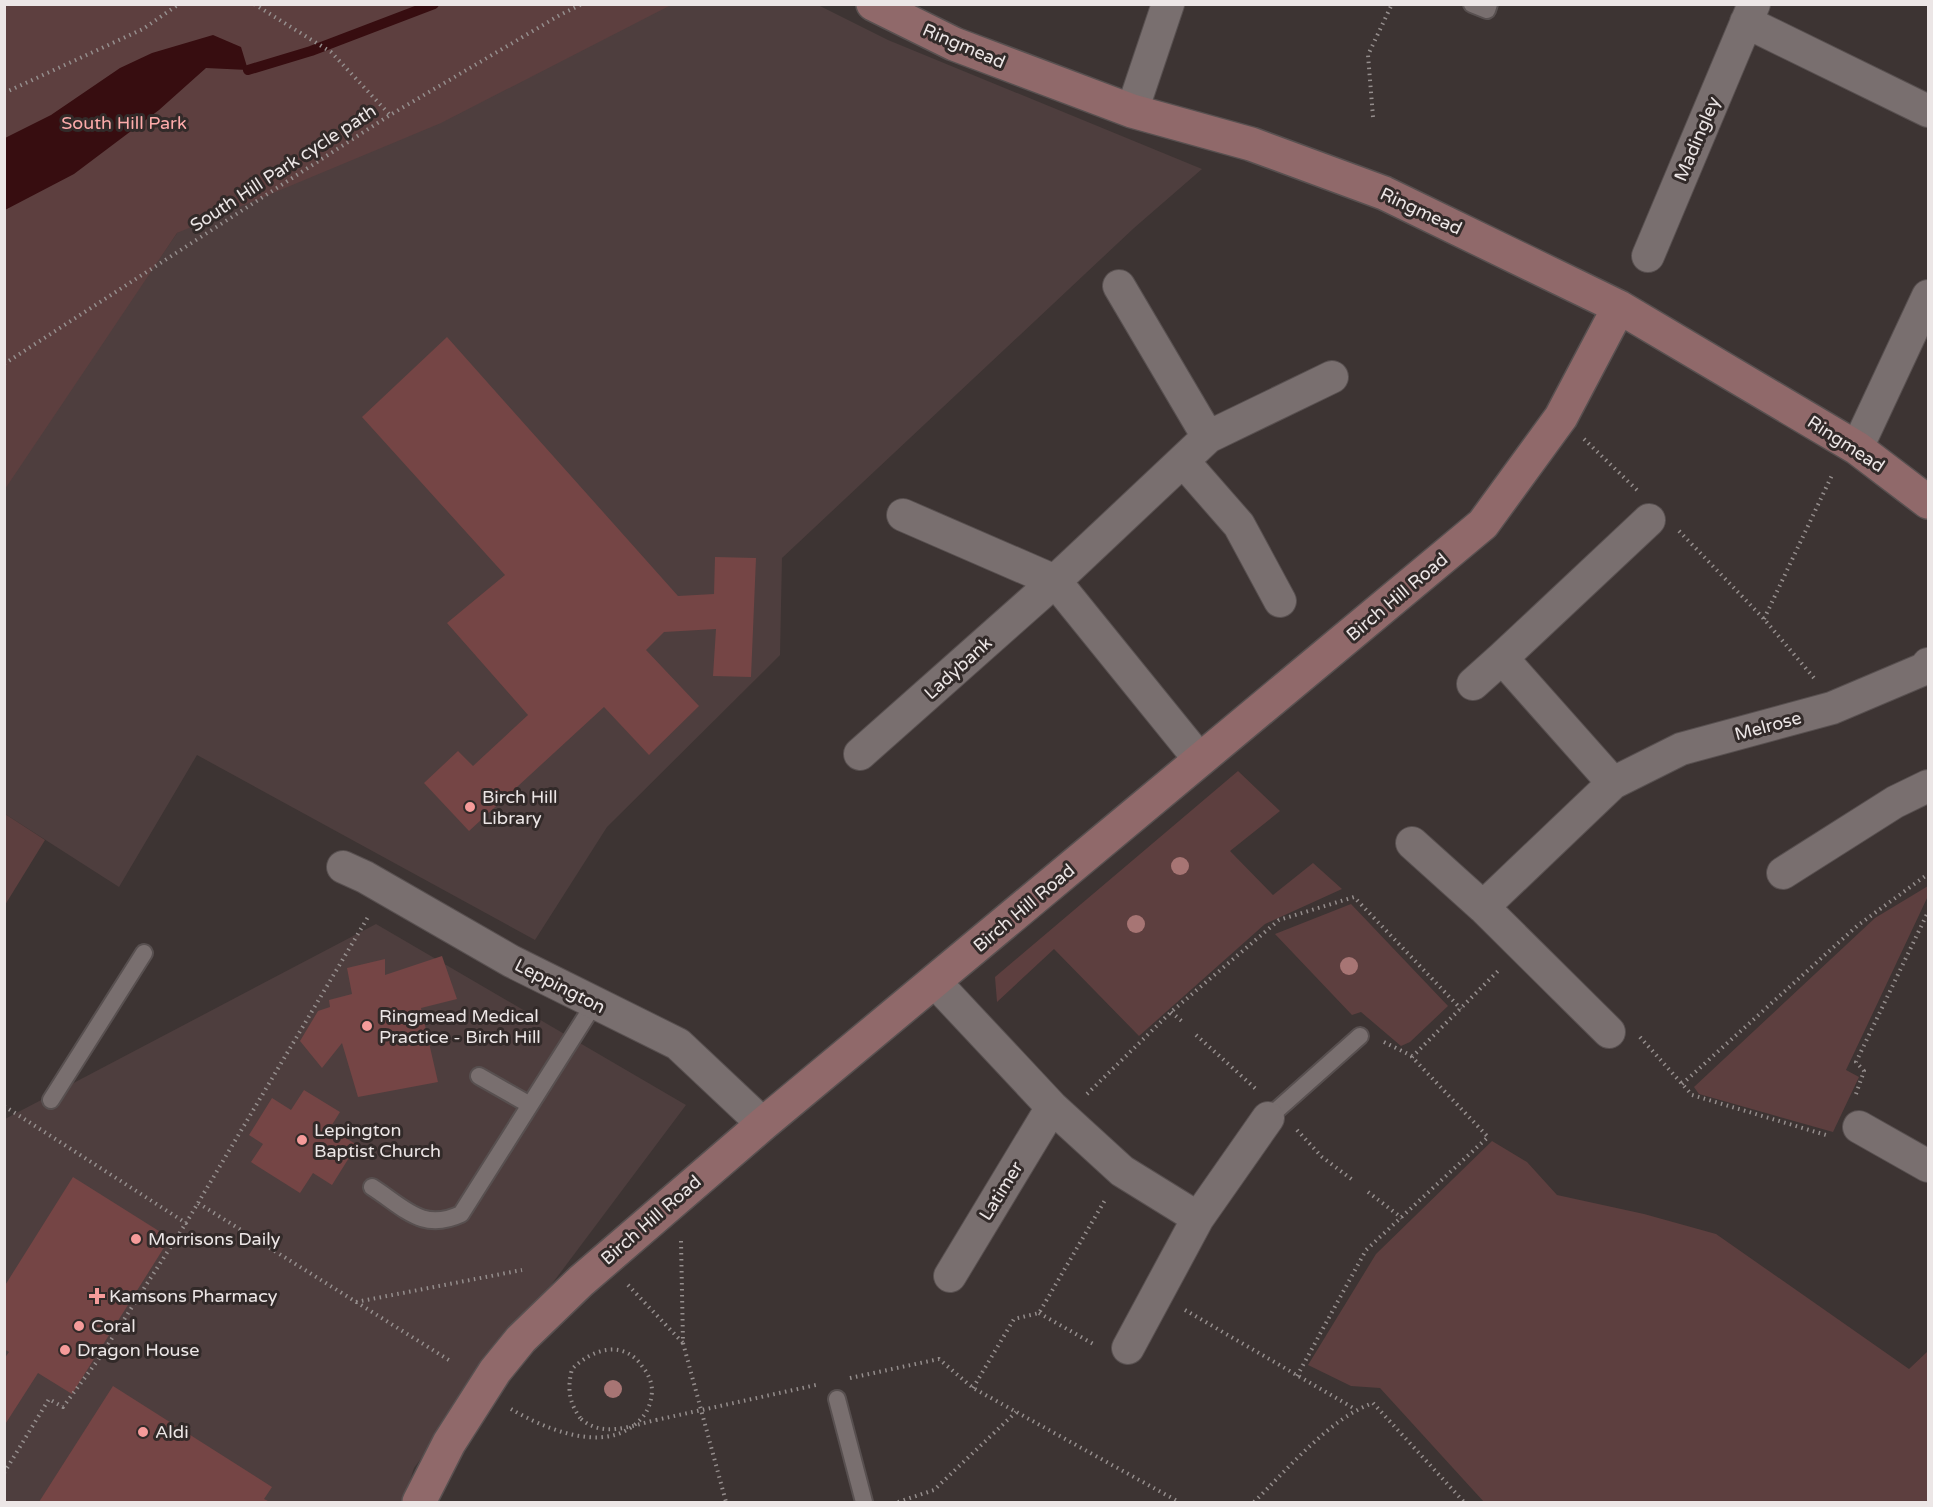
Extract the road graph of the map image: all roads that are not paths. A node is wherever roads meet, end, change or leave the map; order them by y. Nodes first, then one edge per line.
1 (873, 4) edge
2 (1168, 4) edge
3 (1472, 4) edge
4 (1489, 4) edge
5 (1750, 13) edge
6 (1132, 111) junction
7 (1929, 111) edge
8 (1648, 256) dead end
9 (1119, 286) dead end
10 (1929, 296) edge
11 (1619, 307) junction
12 (1332, 377) dead end
13 (1208, 437) junction
14 (1852, 445) junction
15 (1183, 460) junction
16 (1929, 502) edge
17 (903, 514) dead end
18 (1656, 514) road end
19 (1055, 581) junction
20 (1280, 601) dead end
21 (1502, 658) junction
22 (1927, 670) edge
23 (1473, 684) dead end
24 (860, 754) dead end
25 (1200, 760) junction
26 (1613, 783) junction
27 (1929, 786) edge
28 (1412, 843) dead end
29 (343, 867) dead end
30 (1784, 873) dead end
31 (1483, 907) junction
32 (144, 953) dead end
33 (935, 982) junction
34 (594, 1004) junction
35 (1609, 1032) road end
36 (1360, 1036) road end
37 (479, 1076) dead end
38 (51, 1100) dead end
39 (530, 1105) junction
40 (1058, 1112) junction
41 (1856, 1115) road end
42 (1268, 1118) joint
43 (763, 1124) junction
44 (1929, 1167) edge
45 (372, 1187) dead end
46 (1197, 1218) junction
47 (950, 1276) dead end
48 (1128, 1348) road end
49 (837, 1399) dead end
50 (419, 1503) edge
51 (864, 1503) edge

1 - 6 street, Ringmead
2 - 6 street
3 - 4 lane
5 - 7 street, Madingley
5 - 8 street, Madingley
6 - 11 street, Ringmead
9 - 13 street
10 - 14 street
11 - 14 street, Ringmead
11 - 25 street, Birch Hill Road
12 - 13 street, Ladybank
13 - 15 street, Ladybank
14 - 16 street, Ringmead
15 - 19 street, Ladybank
15 - 20 street
17 - 19 street
18 - 21 street
19 - 24 street, Ladybank
19 - 25 street
21 - 23 street
21 - 26 street
22 - 26 street, Melrose
25 - 33 street, Birch Hill Road
26 - 31 street, Melrose
27 - 30 street
28 - 31 street
29 - 34 street, Leppington
31 - 35 street
32 - 38 lane
33 - 40 street
33 - 43 street, Birch Hill Road
34 - 39 lane
34 - 43 street, Leppington
36 - 42 lane
37 - 39 lane
39 - 45 lane
40 - 46 street
40 - 47 street, Latimer
41 - 44 street
42 - 46 street
43 - 50 street, Birch Hill Road
46 - 48 street
49 - 51 lane

